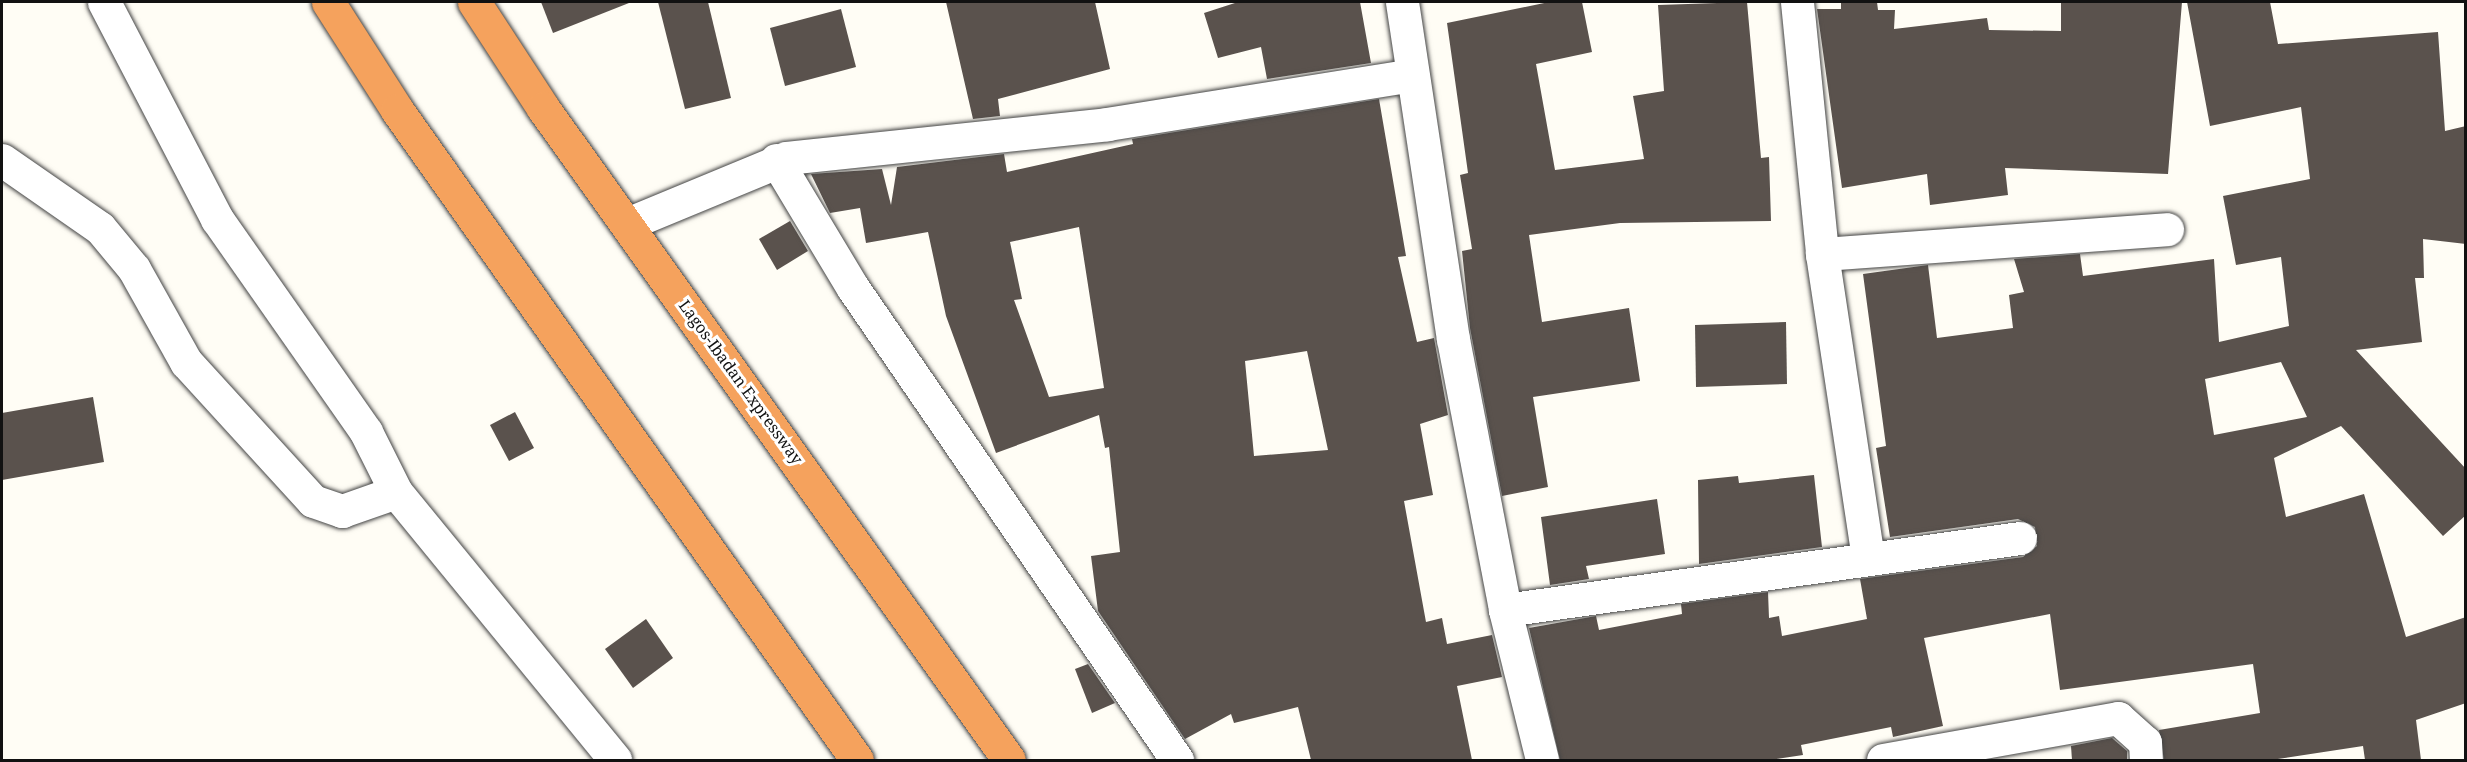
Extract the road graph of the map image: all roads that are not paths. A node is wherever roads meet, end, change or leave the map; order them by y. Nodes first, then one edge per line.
1 (104, 2) edge
2 (328, 2) edge
3 (474, 2) edge
4 (1402, 2) edge
5 (1797, 2) edge
6 (1412, 75) junction
7 (2, 160) edge
8 (776, 160) junction
9 (627, 224) junction
10 (2167, 229) dead end
11 (1822, 254) junction
12 (396, 492) junction
13 (2019, 538) dead end
14 (1868, 558) junction
15 (1505, 610) junction
16 (615, 760) edge
17 (857, 760) edge
18 (1009, 760) edge
19 (1177, 760) edge
20 (1542, 760) edge
21 (1883, 760) edge
22 (2146, 760) edge

1 - 12 street
2 - 17 highway
3 - 9 highway, Lagos-Ibadan Expressway
4 - 6 street
5 - 11 street
6 - 8 street
6 - 15 street
7 - 12 street
8 - 9 street
8 - 19 street
9 - 18 highway, Lagos-Ibadan Expressway
10 - 11 street
11 - 14 street
12 - 16 street
13 - 14 street
14 - 15 street
15 - 20 street
21 - 22 street

